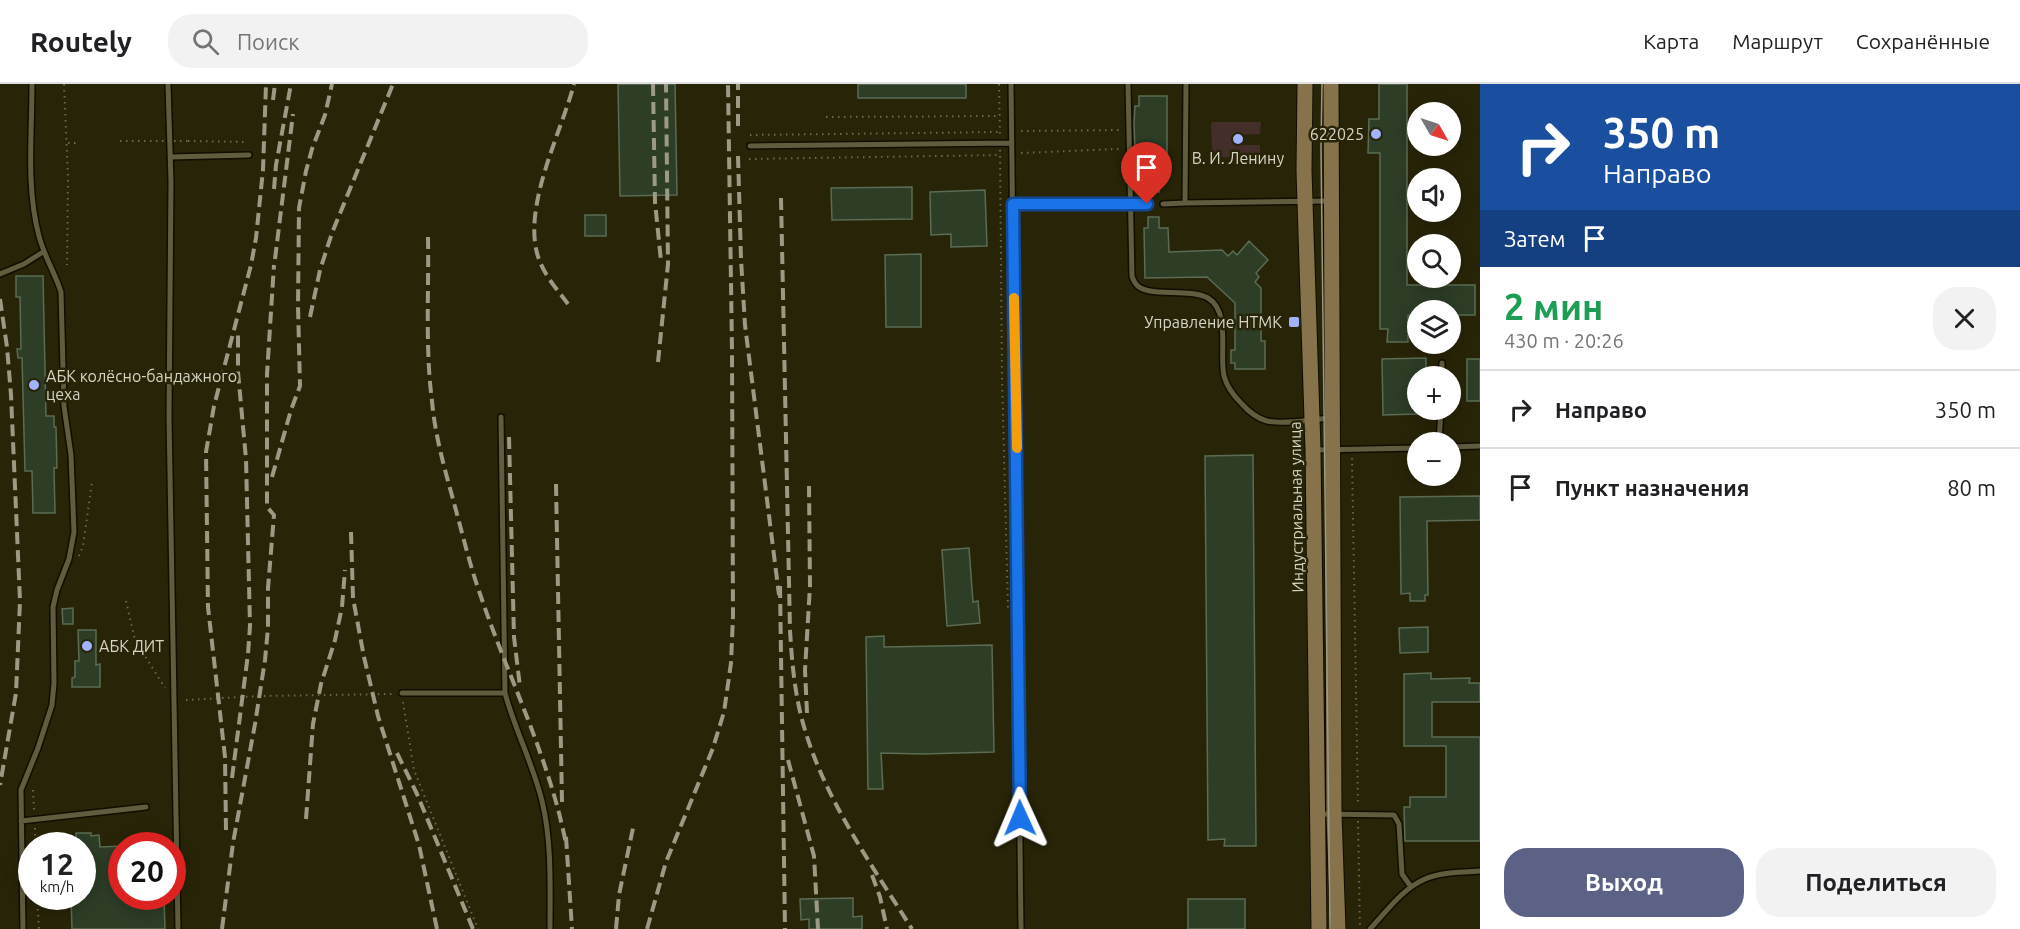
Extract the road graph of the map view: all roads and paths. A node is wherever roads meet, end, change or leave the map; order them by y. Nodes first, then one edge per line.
1 (32, 84) edge
2 (64, 84) edge
3 (168, 84) edge
4 (999, 84) edge
5 (1011, 84) edge
6 (1128, 84) edge
7 (1186, 84) edge
8 (1305, 84) edge
9 (1330, 84) edge
10 (999, 116) junction
11 (826, 117) dead end
12 (1129, 130) junction
13 (1012, 131) junction
14 (1000, 132) junction
15 (750, 135) dead end
16 (120, 141) dead end
17 (248, 141) dead end
18 (68, 143) junction
19 (76, 143) dead end
20 (1000, 144) junction
21 (1012, 144) junction
22 (750, 146) dead end
23 (1130, 149) junction
24 (1012, 153) junction
25 (249, 155) dead end
26 (1000, 155) junction
27 (170, 157) junction
28 (750, 159) dead end
29 (1305, 201) junction
30 (1331, 201) junction
31 (1185, 203) junction
32 (1013, 204) junction
33 (1131, 204) junction
34 (1147, 204) dead end
35 (1163, 204) dead end
36 (43, 252) junction
37 (67, 265) dead end
38 (0, 274) edge
39 (501, 417) dead end
40 (1333, 418) junction
41 (1312, 419) junction
42 (1480, 446) edge
43 (1461, 447) edge
44 (1407, 448) edge
45 (1352, 449) junction
46 (1313, 450) junction
47 (1333, 450) junction
48 (126, 601) dead end
49 (1008, 618) dead end
50 (165, 688) dead end
51 (402, 693) junction
52 (504, 693) junction
53 (186, 700) dead end
54 (146, 807) dead end
55 (1317, 814) junction
56 (1334, 814) junction
57 (1358, 814) junction
58 (21, 821) junction
59 (1480, 871) edge
60 (1411, 887) junction
61 (38, 910) edge
62 (23, 929) edge
63 (39, 929) edge
64 (178, 929) edge
65 (478, 929) edge
66 (550, 929) edge
67 (1021, 929) edge
68 (1319, 929) edge
69 (1338, 929) edge
70 (1360, 929) edge
71 (1370, 929) edge

1 - 36 lane
2 - 18 path
3 - 27 lane
4 - 10 path
5 - 13 lane
6 - 12 lane
7 - 31 lane
8 - 29 main road, Индустриальная улица
9 - 30 main road
10 - 11 path
10 - 14 path
12 - 13 path
12 - 23 lane
13 - 21 lane
14 - 15 path
14 - 20 path
16 - 17 path, bridge
18 - 19 path
18 - 37 path
20 - 21 lane
20 - 22 lane
20 - 26 path
21 - 24 lane
23 - 24 path
23 - 33 lane
24 - 26 path
24 - 32 lane
25 - 27 lane
26 - 28 path
26 - 49 path
27 - 64 lane
29 - 30 lane
29 - 31 lane
29 - 41 main road, Индустриальная улица
30 - 40 main road
31 - 35 lane
32 - 33 lane
32 - 67 lane
33 - 34 lane
33 - 41 lane
36 - 38 lane
36 - 58 lane
39 - 52 lane
40 - 41 lane
40 - 47 main road
41 - 46 main road, Индустриальная улица
42 - 43 lane
44 - 45 lane
45 - 47 lane
45 - 57 path
46 - 47 lane
46 - 55 main road, Индустриальная улица
47 - 56 main road
48 - 50 path
51 - 52 lane
51 - 53 path
51 - 65 path
52 - 66 lane
54 - 58 lane
55 - 56 lane
55 - 68 main road, Индустриальная улица
56 - 57 lane
56 - 69 main road
57 - 60 lane
57 - 70 path
58 - 62 lane
59 - 60 lane
60 - 71 lane
61 - 63 path

